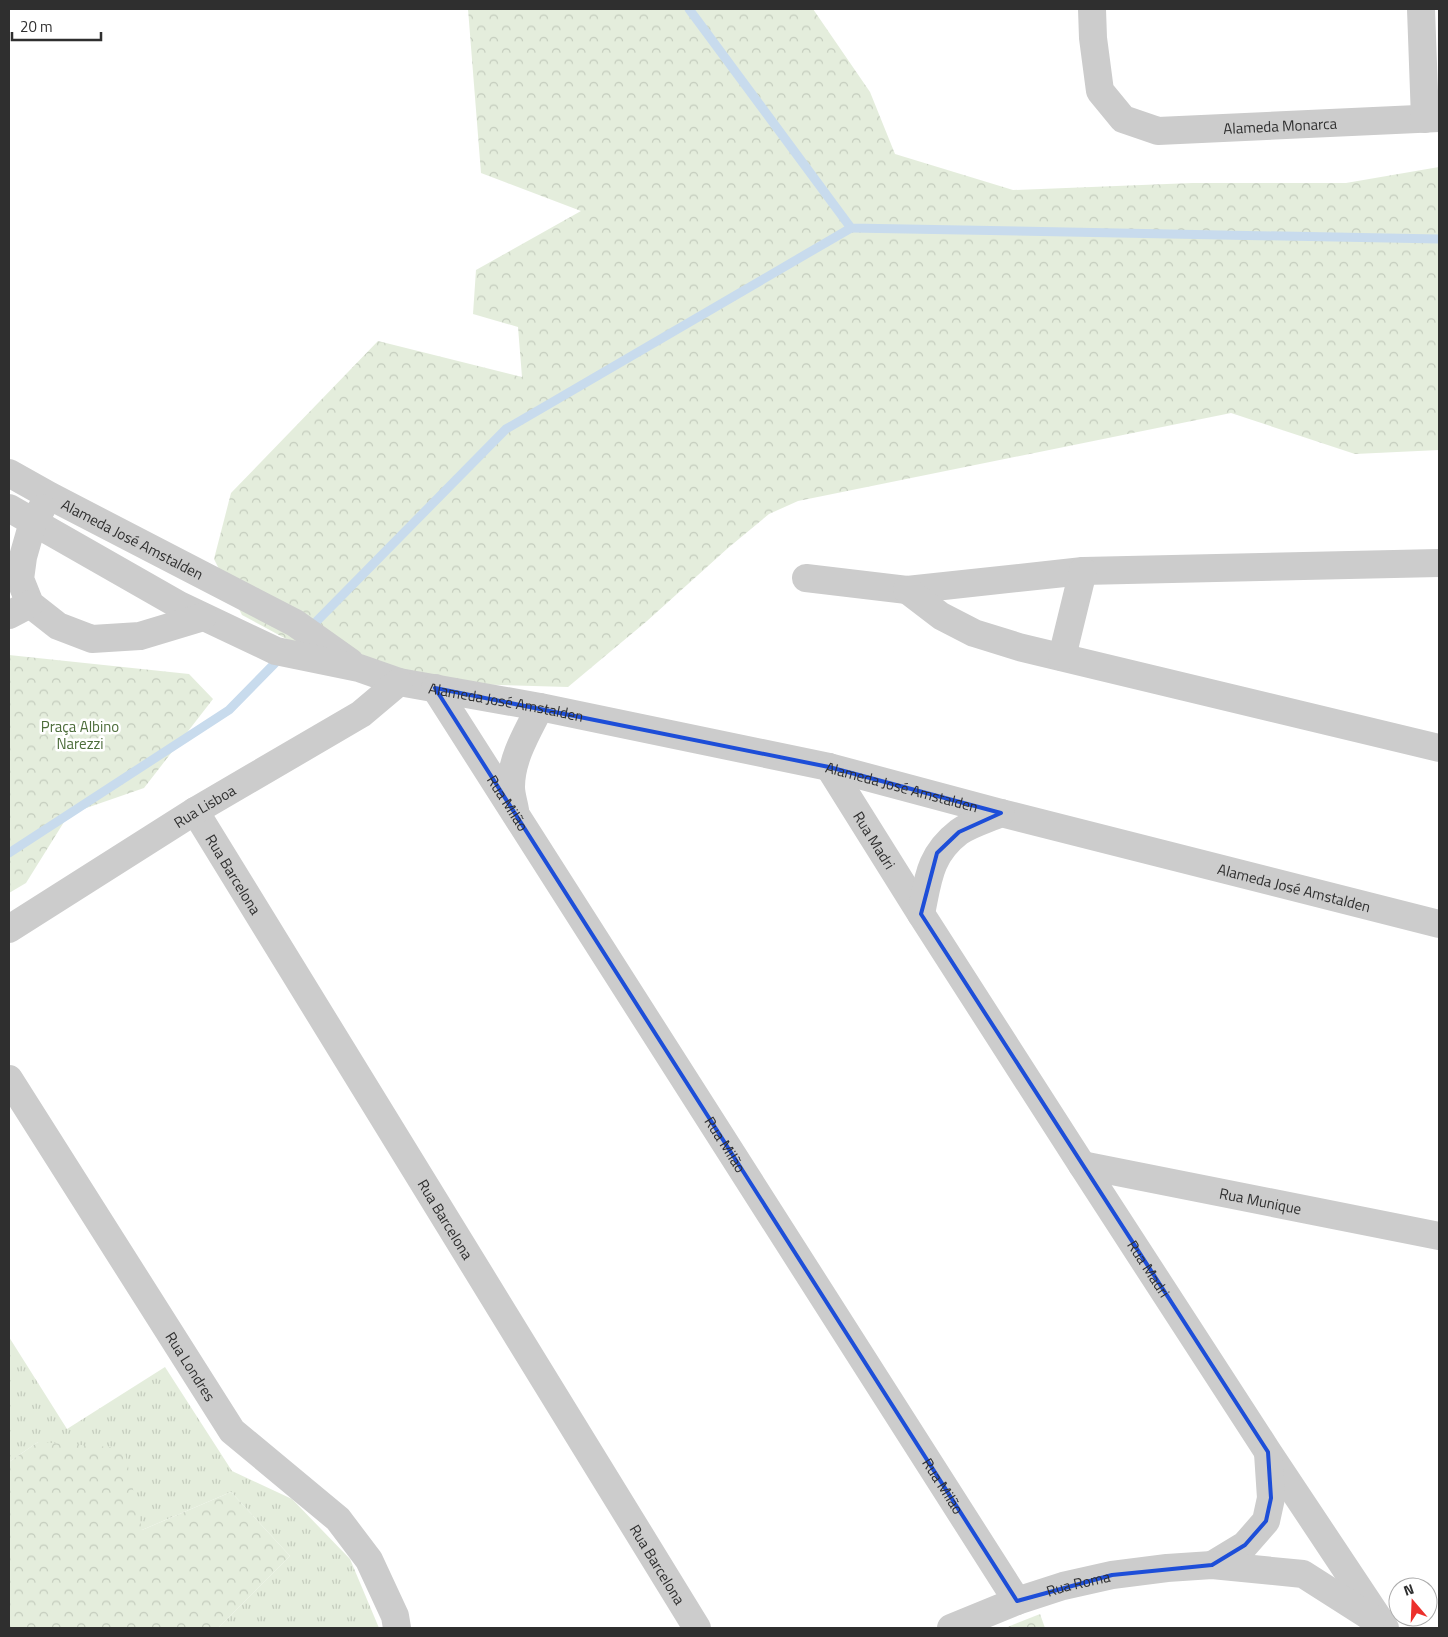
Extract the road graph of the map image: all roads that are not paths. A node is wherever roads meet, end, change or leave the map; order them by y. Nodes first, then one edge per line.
1 (1092, 9) edge
2 (1421, 9) edge
3 (1432, 119) edge
4 (9, 472) edge
5 (50, 496) junction
6 (9, 508) edge
7 (33, 522) junction
8 (1439, 563) edge
9 (1083, 571) junction
10 (198, 573) junction
11 (806, 578) dead end
12 (907, 590) junction
13 (179, 605) junction
14 (20, 609) edge
15 (203, 616) junction
16 (1062, 657) junction
17 (359, 668) junction
18 (399, 682) junction
19 (435, 688) junction
20 (540, 707) junction
21 (1439, 748) edge
22 (829, 767) junction
23 (195, 811) junction
24 (515, 812) junction
25 (1001, 813) junction
26 (921, 914) junction
27 (1439, 924) edge
28 (9, 929) edge
29 (9, 1079) edge
30 (1082, 1165) junction
31 (1439, 1236) edge
32 (1268, 1452) junction
33 (1212, 1565) junction
34 (1017, 1601) junction
35 (1382, 1625) edge
36 (397, 1628) edge
37 (697, 1628) edge
38 (951, 1628) edge

1 - 3 street, Alameda Monarca
2 - 3 street
4 - 5 street, Alameda José Amstalden
5 - 7 street
5 - 10 street, Alameda José Amstalden
6 - 7 street, Alameda José Amstalden
7 - 13 street, Alameda José Amstalden
7 - 14 street
8 - 9 street
9 - 12 street
9 - 16 street
10 - 13 street
10 - 17 street, Alameda José Amstalden
11 - 12 street
12 - 16 street
13 - 15 street, Alameda José Amstalden
14 - 15 street
15 - 17 street, Alameda José Amstalden
16 - 21 street
17 - 18 street, Alameda José Amstalden
18 - 19 street, Alameda José Amstalden
18 - 23 street, Rua Lisboa
19 - 20 street, Alameda José Amstalden
19 - 24 street, Rua Milão
20 - 22 street, Alameda José Amstalden
20 - 24 street
22 - 25 street, Alameda José Amstalden
22 - 26 street, Rua Madri
23 - 28 street, Rua Lisboa
23 - 37 street, Rua Barcelona
24 - 34 street, Rua Milão
25 - 26 street
25 - 27 street, Alameda José Amstalden
26 - 30 street, Rua Madri
29 - 36 street, Rua Londres
30 - 31 street, Rua Munique
30 - 32 street, Rua Madri
32 - 33 street, Rua Roma
32 - 35 street, Rua Madri
33 - 34 street, Rua Roma
33 - 35 street, Rua Roma
34 - 38 street, Rua Roma

